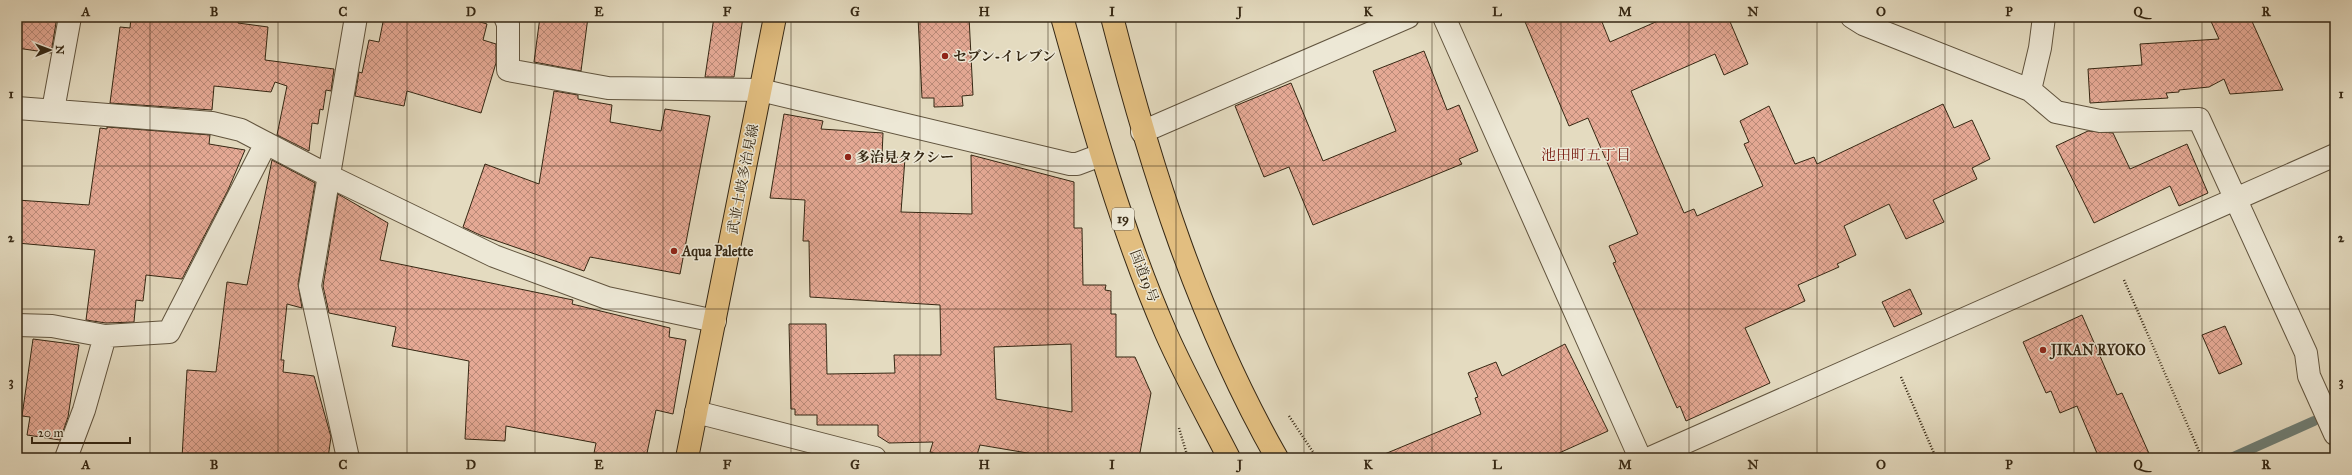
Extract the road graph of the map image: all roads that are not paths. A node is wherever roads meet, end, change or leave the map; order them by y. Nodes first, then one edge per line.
1 (70, 17) edge
2 (356, 17) edge
3 (505, 17) edge
4 (776, 17) edge
5 (1062, 17) edge
6 (1112, 17) edge
7 (1408, 17) edge
8 (1444, 17) edge
9 (1852, 17) edge
10 (2044, 17) edge
11 (760, 90) junction
12 (2030, 90) junction
13 (17, 108) edge
14 (53, 110) junction
15 (1142, 132) junction
16 (266, 143) junction
17 (1101, 155) junction
18 (2335, 155) edge
19 (330, 176) junction
20 (2234, 199) junction
21 (715, 321) junction
22 (17, 325) edge
23 (105, 336) junction
24 (696, 412) junction
25 (2335, 434) edge
26 (66, 458) edge
27 (348, 458) edge
28 (686, 458) edge
29 (875, 458) edge
30 (1229, 458) edge
31 (1277, 458) edge
32 (1640, 458) edge
33 (1650, 458) edge

1 - 14 street
2 - 19 street
3 - 11 street
4 - 11 main road, 武並土岐多治見線
5 - 17 main road, 国道19号 / 19
6 - 15 main road
7 - 15 street
8 - 32 street
9 - 12 street
10 - 12 street
11 - 17 street
11 - 21 main road, 武並土岐多治見線
12 - 20 street
13 - 14 street
14 - 16 street
15 - 31 main road
16 - 19 street
16 - 23 street
17 - 30 main road, 国道19号 / 19
18 - 20 street
19 - 21 street
19 - 27 street
20 - 25 street
20 - 33 street
21 - 24 main road, 武並土岐多治見線
22 - 23 street
23 - 26 street
24 - 28 main road, 武並土岐多治見線
24 - 29 street

